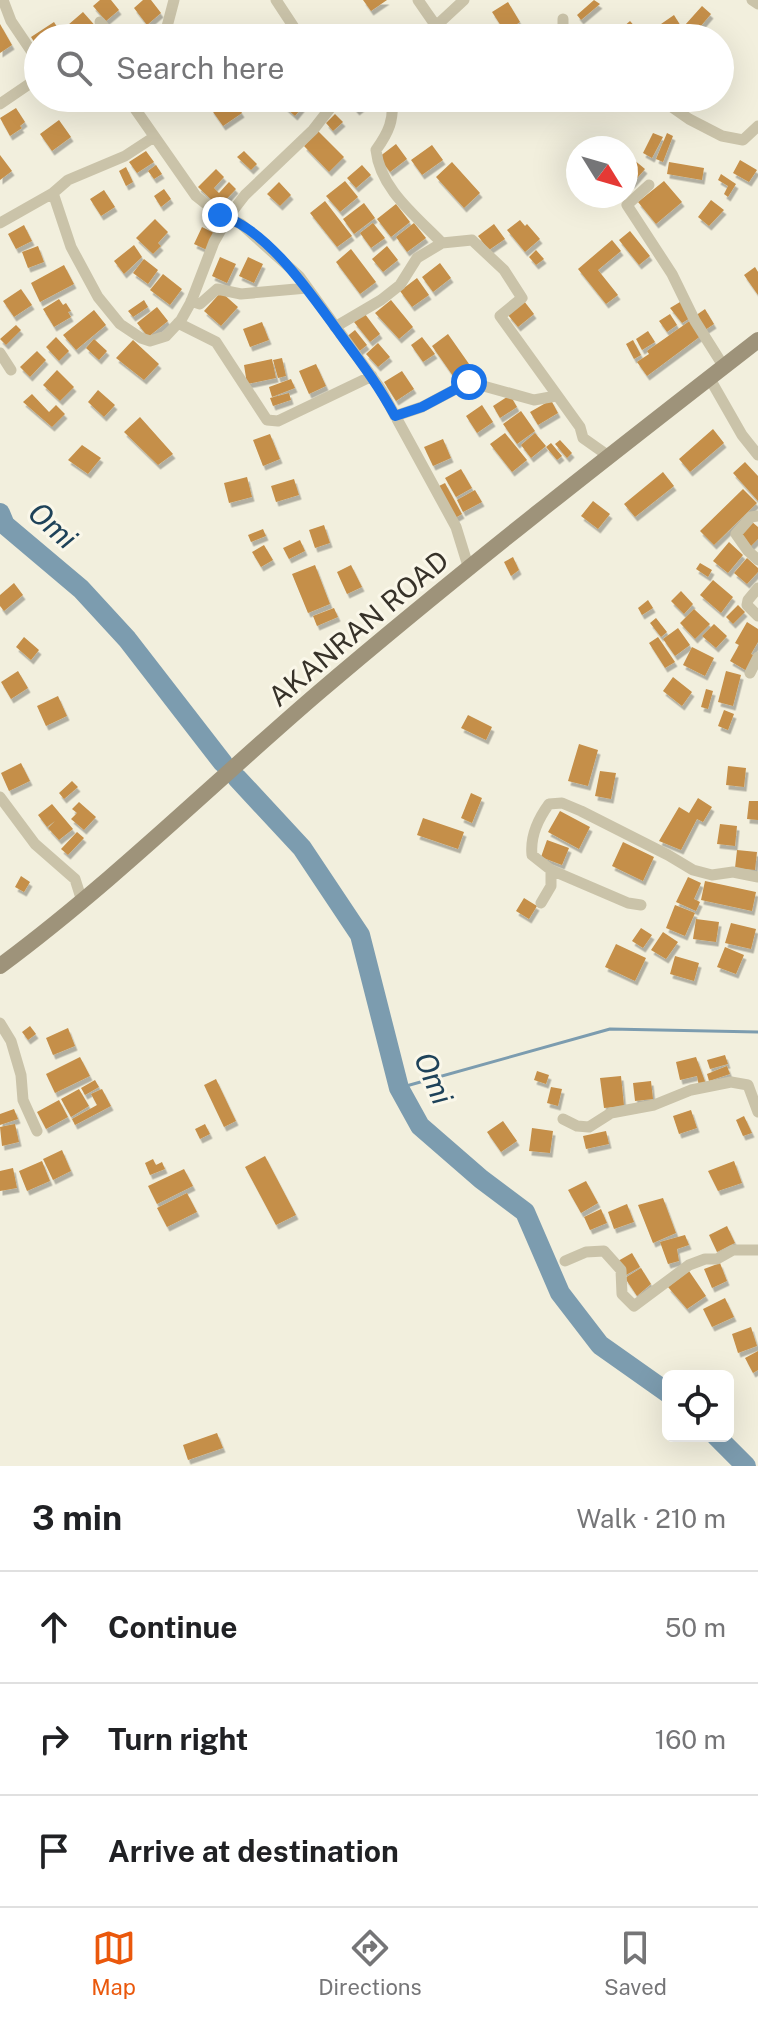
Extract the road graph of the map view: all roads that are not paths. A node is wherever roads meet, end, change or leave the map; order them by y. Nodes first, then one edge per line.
1 (3, 0) edge
2 (174, 0) edge
3 (276, 0) edge
4 (418, 0) edge
5 (464, 0) edge
6 (752, 0) edge
7 (758, 4) edge
8 (4, 15) edge
9 (563, 19) dead end
10 (168, 24) edge
11 (292, 24) edge
12 (435, 24) edge
13 (438, 24) edge
14 (563, 24) edge
15 (24, 42) edge
16 (24, 88) edge
17 (0, 104) edge
18 (138, 112) edge
19 (327, 112) edge
20 (393, 112) edge
21 (679, 112) edge
22 (758, 126) edge
23 (154, 137) junction
24 (649, 185) dead end
25 (53, 193) junction
26 (228, 217) junction
27 (0, 223) edge
28 (442, 243) junction
29 (307, 288) junction
30 (191, 301) junction
31 (178, 323) junction
32 (335, 327) junction
33 (758, 340) edge
34 (0, 353) edge
35 (724, 367) junction
36 (11, 370) dead end
37 (372, 376) junction
38 (710, 379) junction
39 (556, 396) junction
40 (395, 416) junction
41 (758, 455) edge
42 (610, 457) junction
43 (758, 516) edge
44 (758, 560) edge
45 (469, 569) junction
46 (758, 588) edge
47 (758, 616) edge
48 (758, 657) edge
49 (750, 673) dead end
50 (0, 797) edge
51 (551, 870) junction
52 (758, 877) edge
53 (82, 901) junction
54 (541, 903) dead end
55 (641, 905) dead end
56 (0, 966) edge
57 (0, 1023) edge
58 (758, 1112) edge
59 (563, 1119) dead end
60 (37, 1131) dead end
61 (758, 1250) edge
62 (565, 1261) dead end

1 - 8 street
2 - 10 street
3 - 11 street
4 - 12 street
5 - 13 street
6 - 7 street
8 - 15 street
9 - 14 street
16 - 17 street
18 - 23 street
19 - 26 street
20 - 28 street
21 - 22 street
23 - 25 street
23 - 26 street
24 - 35 street
25 - 27 street
25 - 31 street
26 - 29 street
26 - 30 street
28 - 32 street
28 - 39 street
29 - 30 street
29 - 32 street
30 - 31 street
31 - 37 street
32 - 37 street
33 - 35 main road, AKANRAN ROAD
34 - 36 street
35 - 38 main road, AKANRAN ROAD
37 - 40 street
38 - 41 street
38 - 42 main road, AKANRAN ROAD
39 - 40 street
39 - 42 street
40 - 45 street
42 - 45 main road, AKANRAN ROAD
43 - 44 street
45 - 53 main road, AKANRAN ROAD
46 - 47 street
48 - 49 street
50 - 53 street
51 - 52 street
51 - 54 street
51 - 55 street
53 - 56 main road, AKANRAN ROAD
57 - 60 street
58 - 59 street
61 - 62 street

